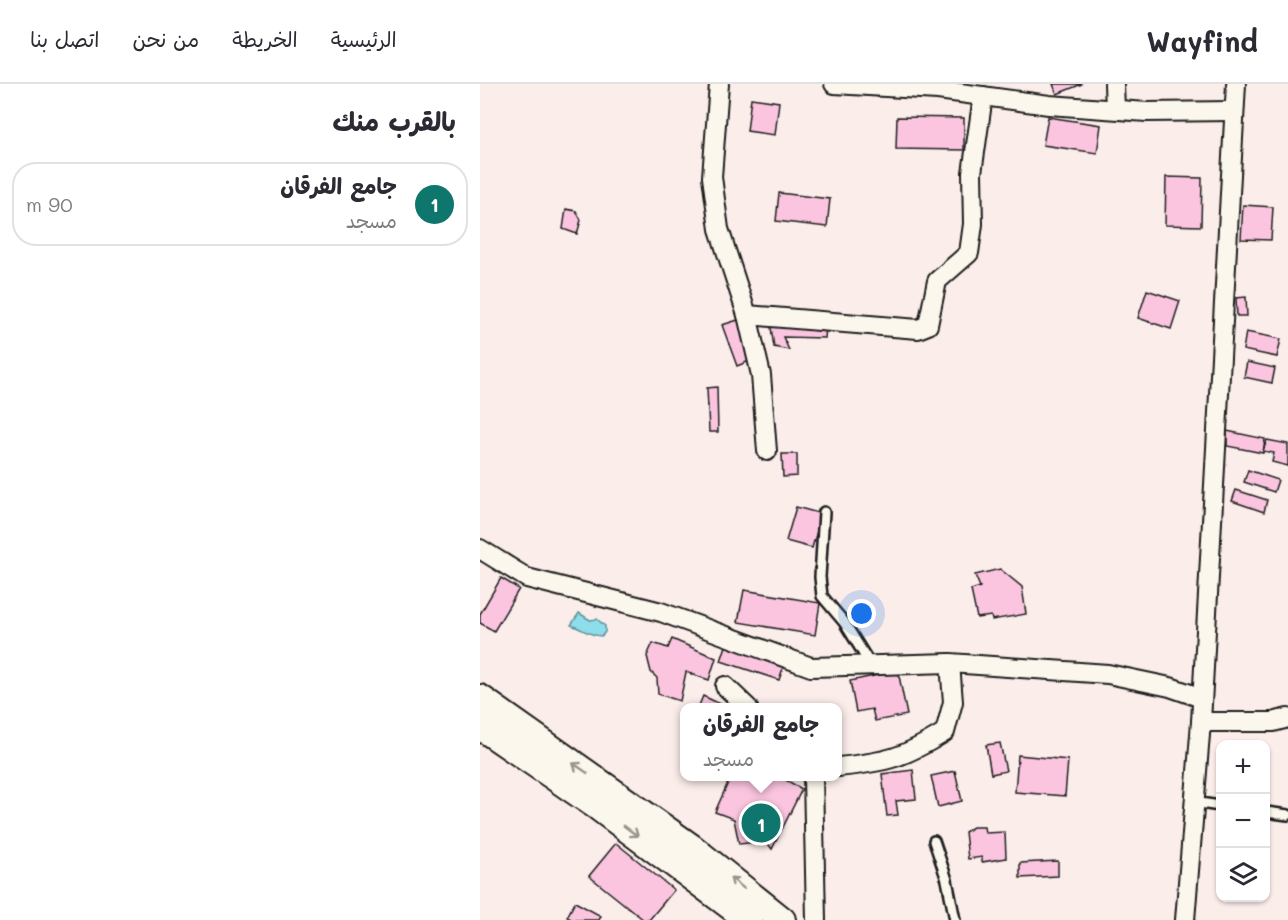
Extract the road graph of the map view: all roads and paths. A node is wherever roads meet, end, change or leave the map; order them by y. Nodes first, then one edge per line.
1 (719, 84) edge
2 (834, 84) edge
3 (1114, 84) edge
4 (1236, 84) edge
5 (982, 96) junction
6 (1115, 109) junction
7 (1233, 111) junction
8 (747, 315) junction
9 (767, 451) dead end
10 (824, 512) dead end
11 (480, 549) edge
12 (950, 663) junction
13 (870, 664) junction
14 (725, 686) dead end
15 (480, 698) edge
16 (1202, 698) junction
17 (743, 703) edge
18 (1288, 718) edge
19 (1201, 722) junction
20 (480, 726) edge
21 (842, 766) edge
22 (813, 781) edge
23 (1193, 802) junction
24 (1216, 805) edge
25 (1270, 813) edge
26 (1288, 815) edge
27 (934, 841) dead end
28 (749, 920) edge
29 (783, 920) edge
30 (816, 920) edge
31 (955, 920) edge
32 (1185, 920) edge

1 - 8 street
2 - 5 street
3 - 6 street
4 - 7 street
5 - 6 street
5 - 8 street
6 - 7 street
7 - 16 street
8 - 9 street
10 - 13 lane
11 - 13 street
12 - 13 street
12 - 16 street
12 - 21 street
14 - 17 street
29 -> 15 main road
16 - 19 street
18 - 19 street
19 - 23 street
20 -> 28 main road
22 - 30 street
23 - 24 lane
23 - 32 street
25 - 26 lane
27 - 31 lane

